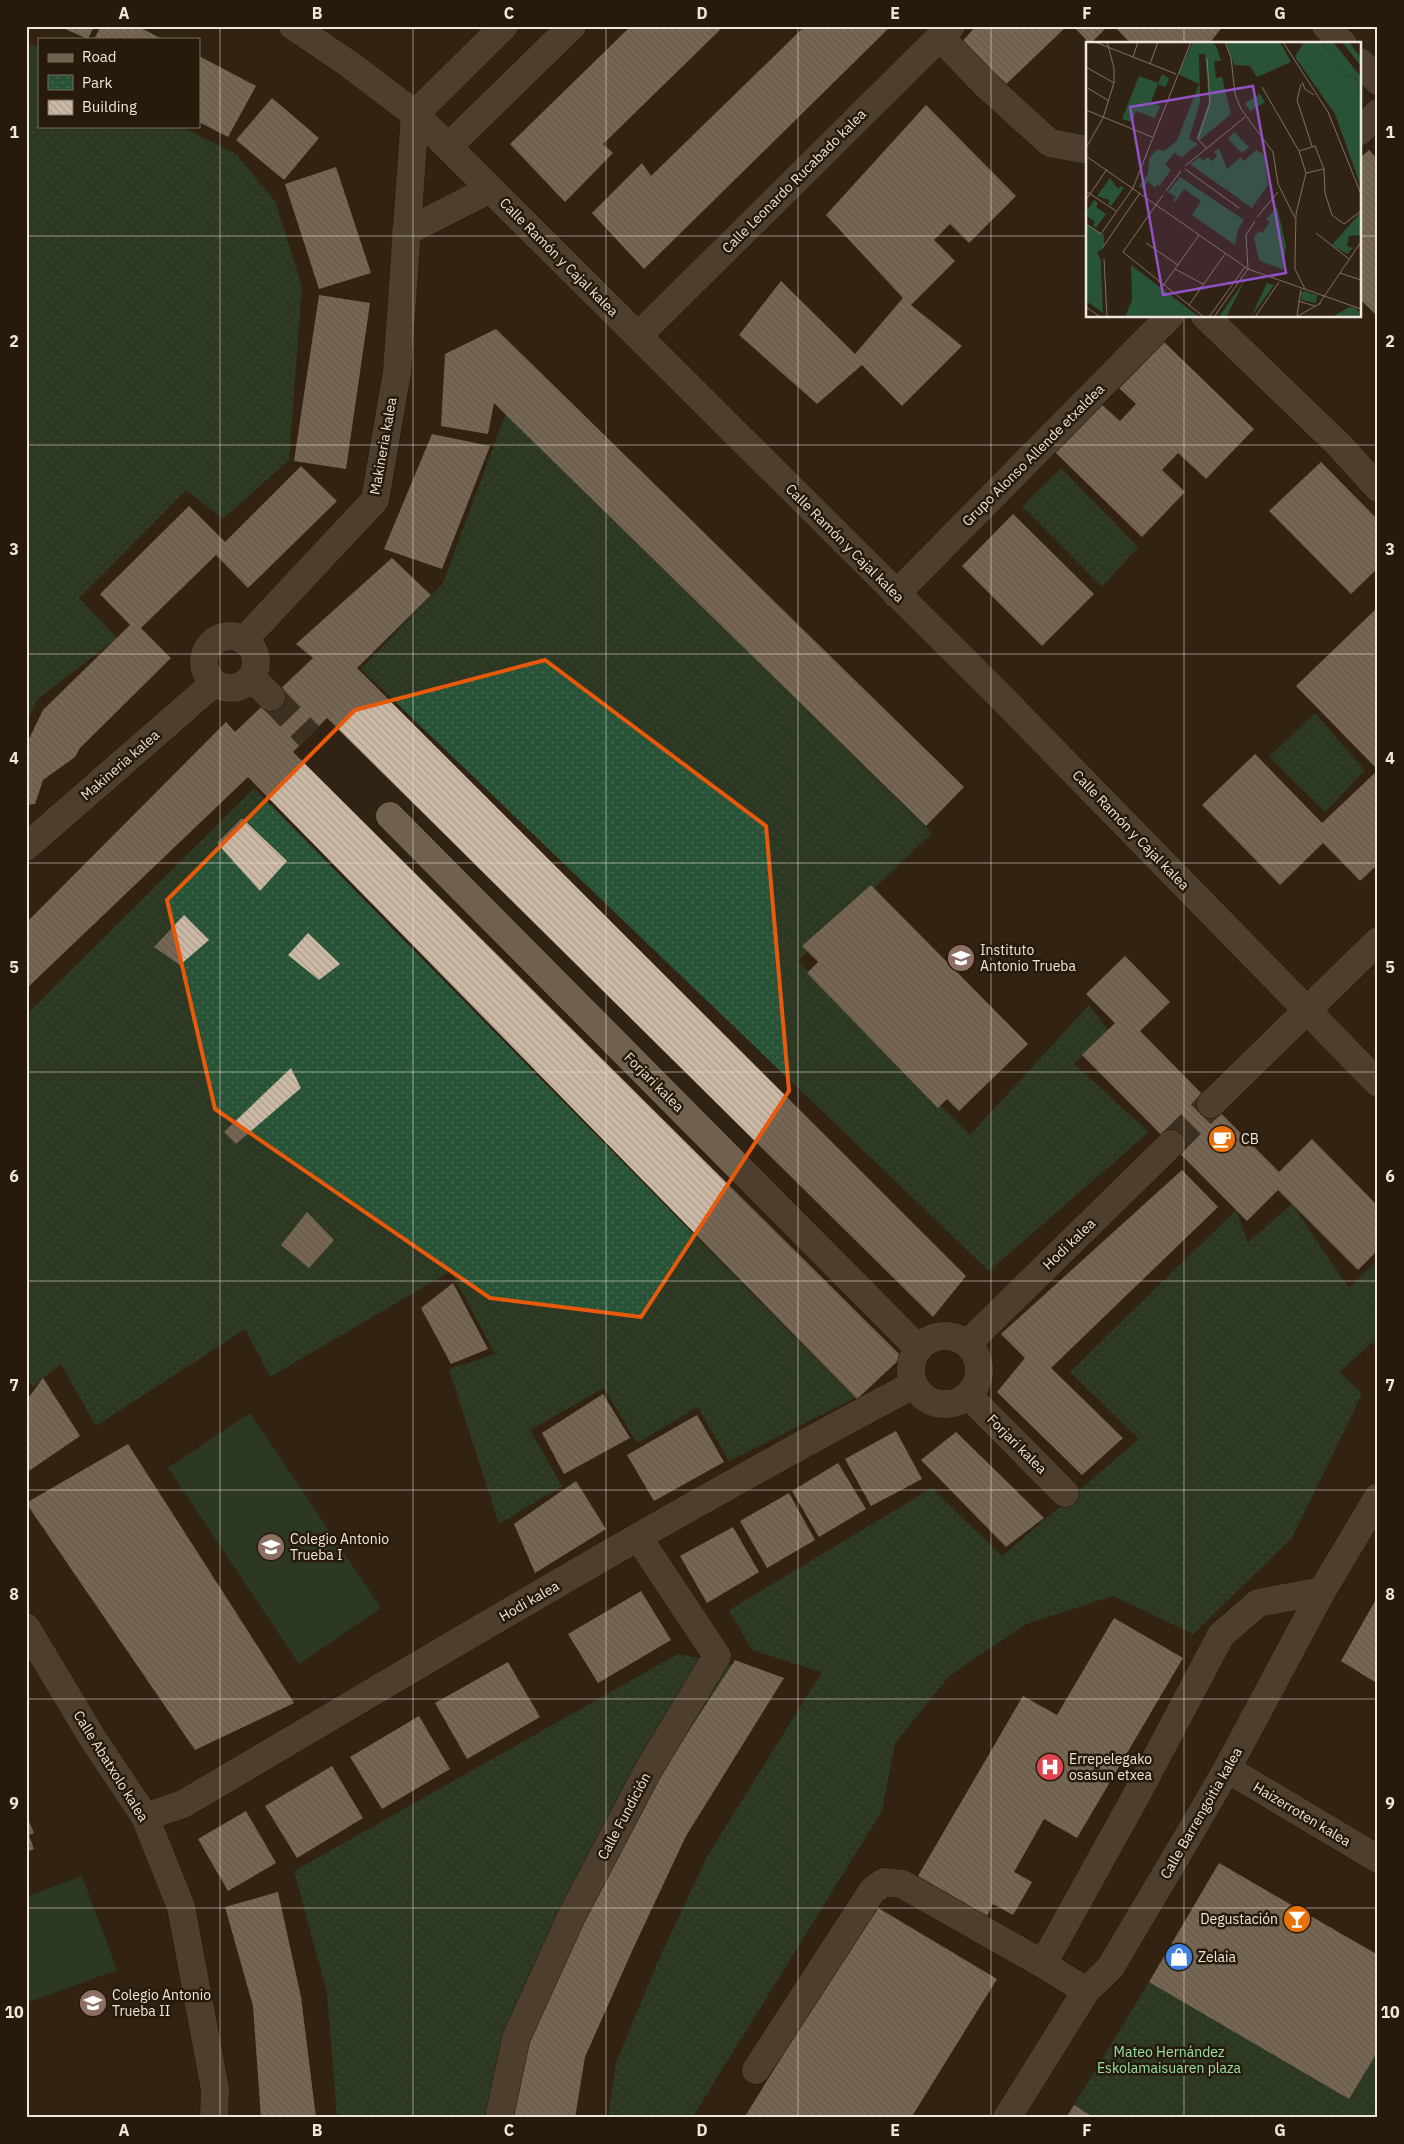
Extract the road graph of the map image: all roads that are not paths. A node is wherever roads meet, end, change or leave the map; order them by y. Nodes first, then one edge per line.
1 (293, 26) edge
2 (504, 26) edge
3 (572, 26) edge
4 (1326, 26) edge
5 (945, 31) edge
6 (1341, 42) edge
7 (1362, 64) edge
8 (1378, 81) edge
9 (1378, 113) edge
10 (415, 114) junction
11 (1362, 129) edge
12 (448, 147) junction
13 (1086, 150) edge
14 (490, 189) junction
15 (406, 232) junction
16 (1168, 318) edge
17 (1207, 318) edge
18 (638, 336) junction
19 (1378, 488) edge
20 (896, 594) junction
21 (244, 640) junction
22 (252, 678) junction
23 (214, 683) junction
24 (271, 697) tunnel mouth
25 (390, 816) dead end
26 (26, 847) edge
27 (1378, 942) edge
28 (1307, 1010) junction
29 (1378, 1083) edge
30 (1212, 1104) tunnel mouth
31 (1171, 1144) tunnel mouth
32 (967, 1344) junction
33 (918, 1348) junction
34 (914, 1385) junction
35 (968, 1395) junction
36 (1065, 1493) dead end
37 (1378, 1496) edge
38 (638, 1537) junction
39 (1322, 1590) junction
40 (26, 1628) edge
41 (1227, 1769) junction
42 (146, 1817) junction
43 (1378, 1859) edge
44 (1043, 1964) junction
45 (1086, 1991) junction
46 (756, 2070) dead end
47 (214, 2118) edge
48 (499, 2118) edge
49 (1007, 2118) edge

1 - 10 street, Calle Ramón y Cajal kalea
2 - 10 street
3 - 12 street
4 - 6 street
5 - 13 street
5 - 18 street, Calle Leonardo Rucabado kalea
7 - 8 street
9 - 11 street
10 - 12 street, Calle Ramón y Cajal kalea
10 - 15 street, Makineria kalea
12 - 14 street, Calle Ramón y Cajal kalea
14 - 15 street
14 - 18 street, Calle Ramón y Cajal kalea
15 - 21 street, Makineria kalea
16 - 20 street, Grupo Alonso Allende etxaldea
17 - 19 street
18 - 20 street, Calle Ramón y Cajal kalea
20 - 28 street, Calle Ramón y Cajal kalea
21 - 22 street
21 - 23 street
22 - 23 street
22 - 24 street
23 - 26 street, Makineria kalea
25 - 33 street, Forjari kalea
27 - 28 street
28 - 29 street, Calle Ramón y Cajal kalea
28 - 30 street
31 - 32 street, Hodi kalea
32 - 33 street
32 - 35 street
33 - 34 street
34 - 35 street
34 - 38 street, Hodi kalea
35 - 36 street, Forjari kalea
37 - 39 street, Calle Barrengoitia kalea
38 - 42 street, Hodi kalea
38 - 48 street, Calle Fundición
39 - 41 street, Calle Barrengoitia kalea
39 - 44 street
40 - 42 street, Calle Abatxolo kalea
41 - 43 street, Haizerroten kalea
41 - 45 street, Calle Barrengoitia kalea
42 - 47 street, Calle Abatxolo kalea
44 - 45 street
44 - 46 street
45 - 49 street, Calle Barrengoitia kalea

